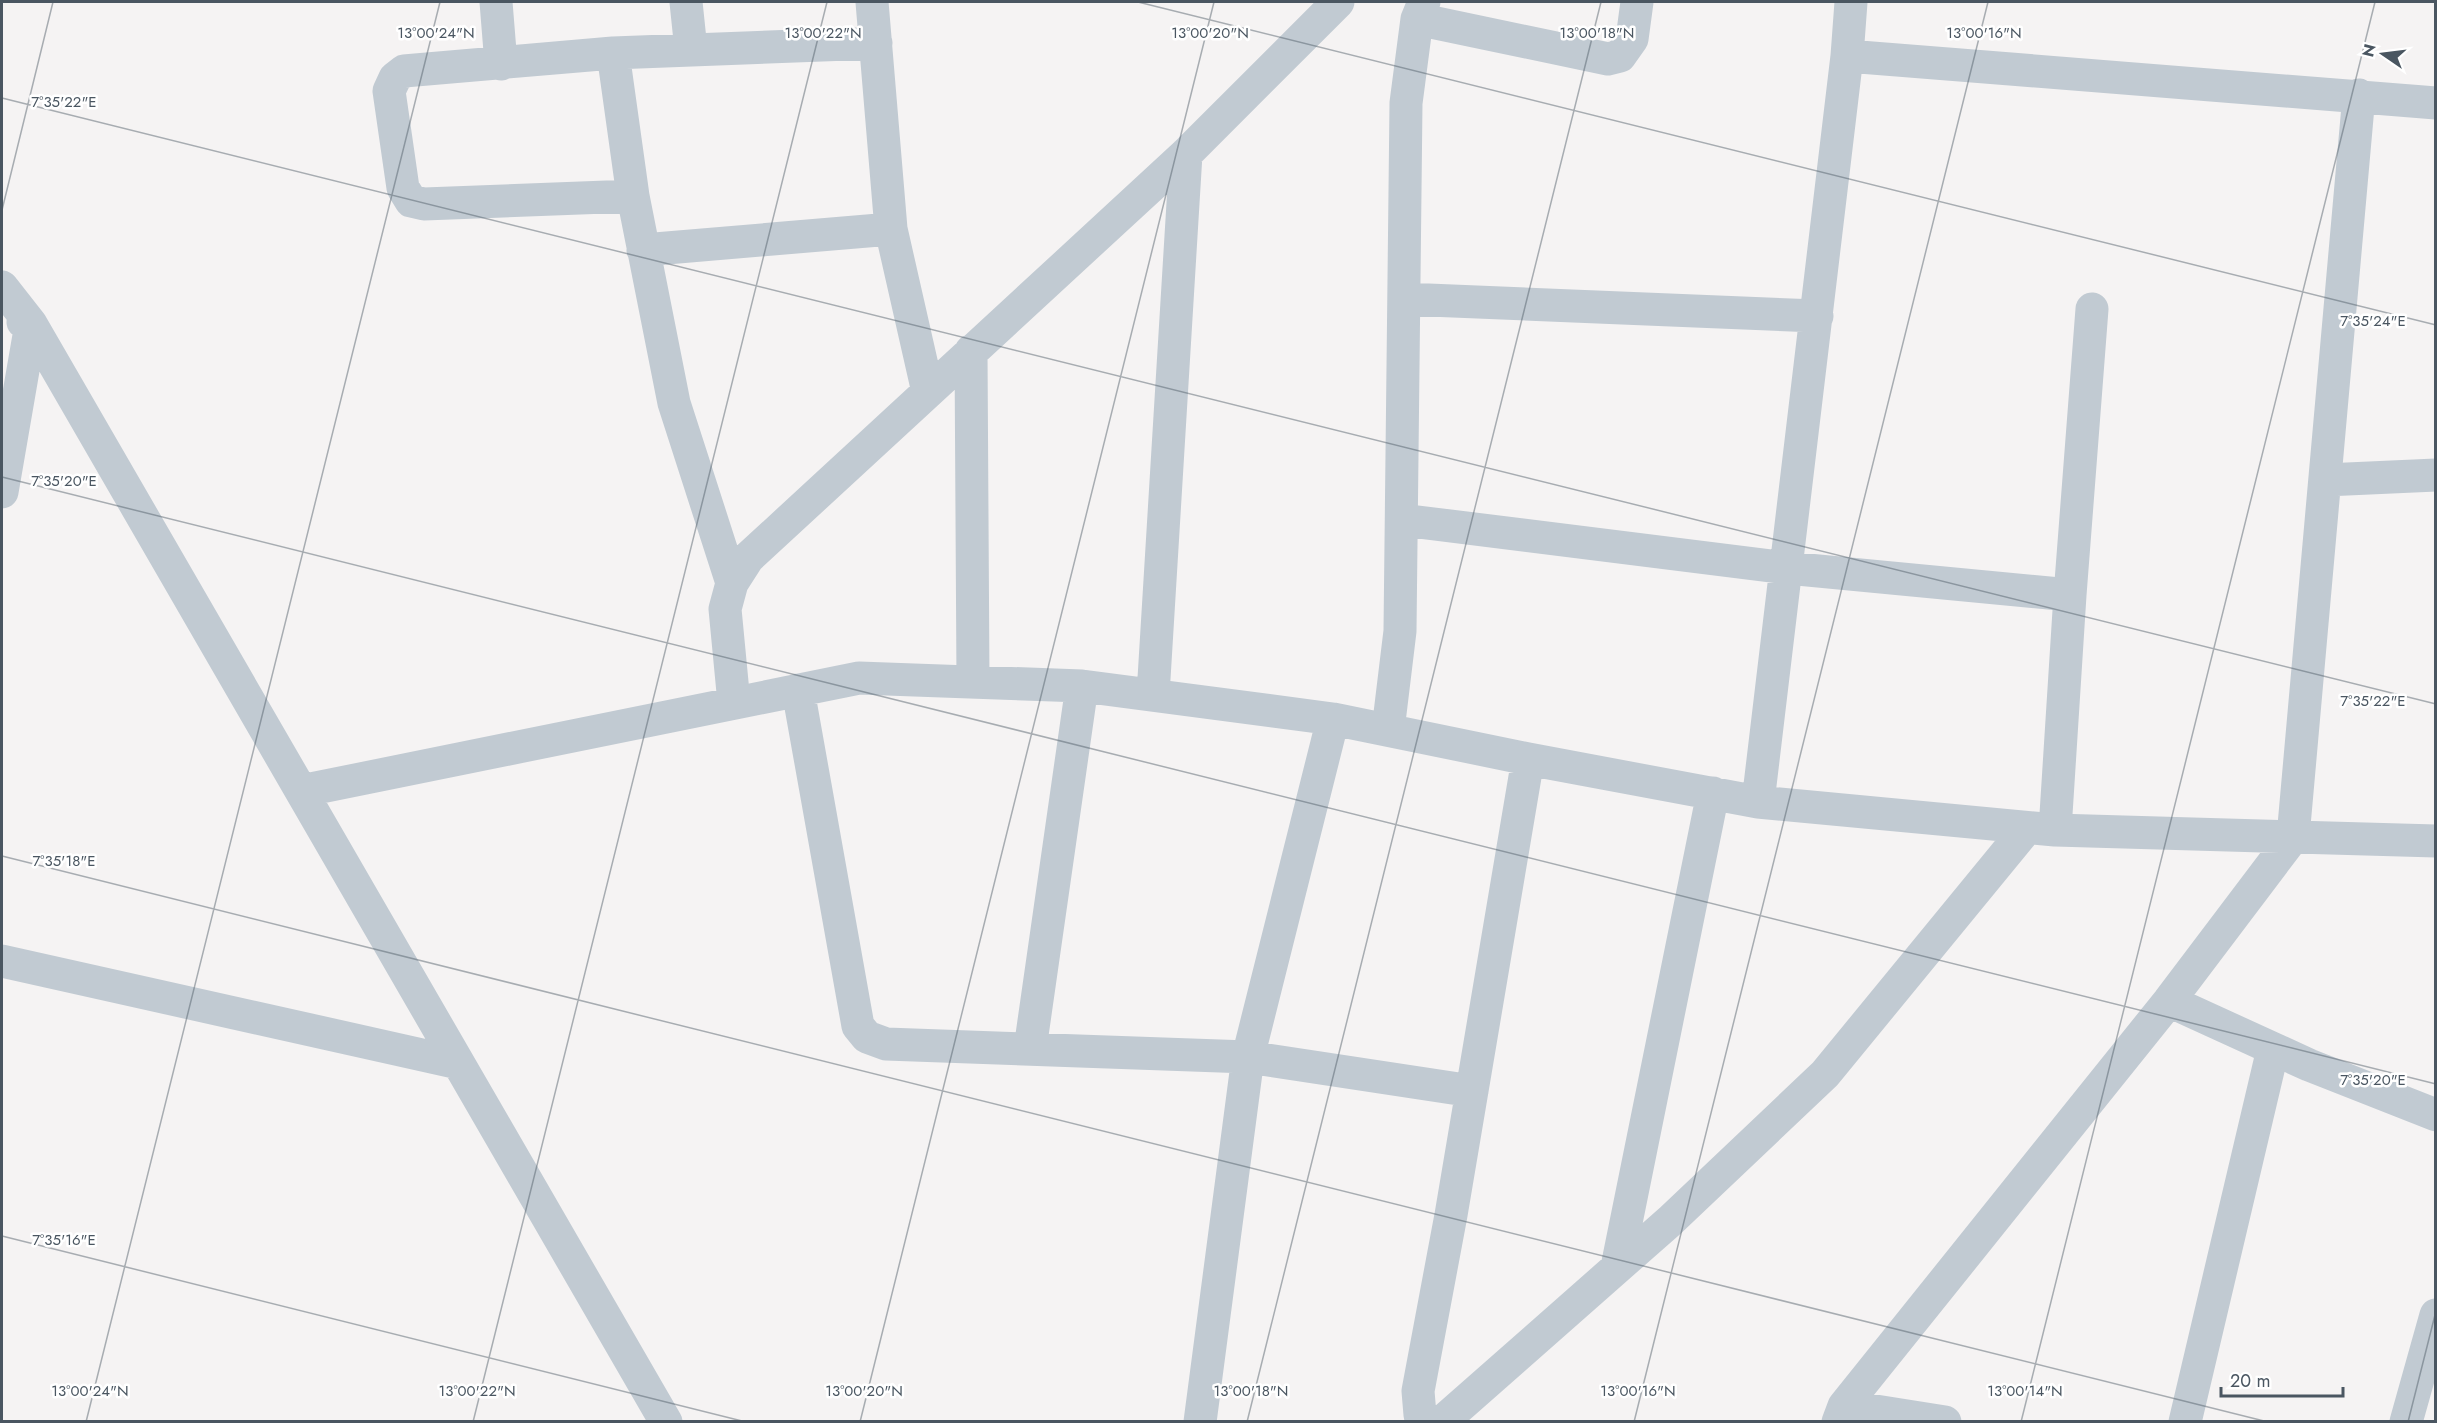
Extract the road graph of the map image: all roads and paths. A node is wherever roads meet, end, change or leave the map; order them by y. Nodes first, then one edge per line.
1 (496, 2) edge
2 (686, 2) edge
3 (872, 2) edge
4 (1338, 2) edge
5 (1638, 2) edge
6 (1851, 2) edge
7 (1420, 10) edge
8 (876, 43) junction
9 (691, 50) junction
10 (613, 53) junction
11 (1847, 56) junction
12 (501, 64) junction
13 (2359, 95) junction
14 (2436, 103) edge
15 (1186, 154) junction
16 (633, 196) junction
17 (891, 229) junction
18 (644, 250) junction
19 (2, 287) edge
20 (1404, 299) junction
21 (2092, 309) dead end
22 (1817, 316) junction
23 (16, 320) edge
24 (971, 351) junction
25 (928, 392) junction
26 (2436, 475) edge
27 (2325, 480) junction
28 (2, 492) edge
29 (1402, 520) junction
30 (1787, 568) junction
31 (732, 583) junction
32 (2070, 595) junction
33 (973, 682) junction
34 (1082, 686) junction
35 (798, 690) junction
36 (1153, 695) junction
37 (734, 703) junction
38 (1333, 719) junction
39 (1388, 730) junction
40 (1528, 759) junction
41 (301, 790) junction
42 (1713, 793) junction
43 (1758, 802) junction
44 (2040, 830) junction
45 (2293, 837) junction
46 (2436, 841) edge
47 (2, 962) edge
48 (2169, 1001) junction
49 (1030, 1049) junction
50 (2273, 1049) junction
51 (1248, 1057) junction
52 (458, 1063) junction
53 (1472, 1091) junction
54 (2436, 1115) edge
55 (1617, 1267) junction
56 (2436, 1315) edge
57 (1841, 1414) edge
58 (666, 1422) edge
59 (1200, 1422) edge
60 (1424, 1422) edge
61 (1442, 1422) edge
62 (1945, 1422) edge
63 (2185, 1422) edge
64 (2406, 1422) edge

1 - 12 street
2 - 9 street
3 - 8 street
4 - 15 street
5 - 7 street
6 - 11 street
7 - 20 street
8 - 9 street
8 - 17 street
9 - 10 street
10 - 12 street
10 - 16 street
11 - 13 street
11 - 22 street
12 - 16 street
13 - 14 street
13 - 27 street
15 - 24 street
15 - 36 street
16 - 18 street
17 - 18 street
17 - 25 street
18 - 31 street
19 - 23 street
20 - 22 street
20 - 29 street
21 - 32 street
22 - 30 street
23 - 28 street
23 - 41 street
24 - 25 street
24 - 33 street
25 - 31 street
26 - 27 street
27 - 45 street
29 - 30 street
29 - 39 street
30 - 32 street
30 - 43 street
31 - 37 street
32 - 44 street
33 - 34 street
33 - 35 street
34 - 36 street
34 - 49 street
35 - 37 street
35 - 49 street
36 - 38 street
37 - 41 street
38 - 39 street
38 - 51 street
39 - 40 street
40 - 42 street
40 - 53 street
41 - 52 street
42 - 43 street
42 - 55 street
43 - 44 street
44 - 45 street
44 - 55 street
45 - 46 street
45 - 48 street
47 - 52 street
48 - 50 street
48 - 57 street
49 - 51 street
50 - 54 street
50 - 63 street
51 - 53 street
51 - 59 street
52 - 58 street
53 - 60 street
55 - 61 street
56 - 64 street
57 - 62 street

